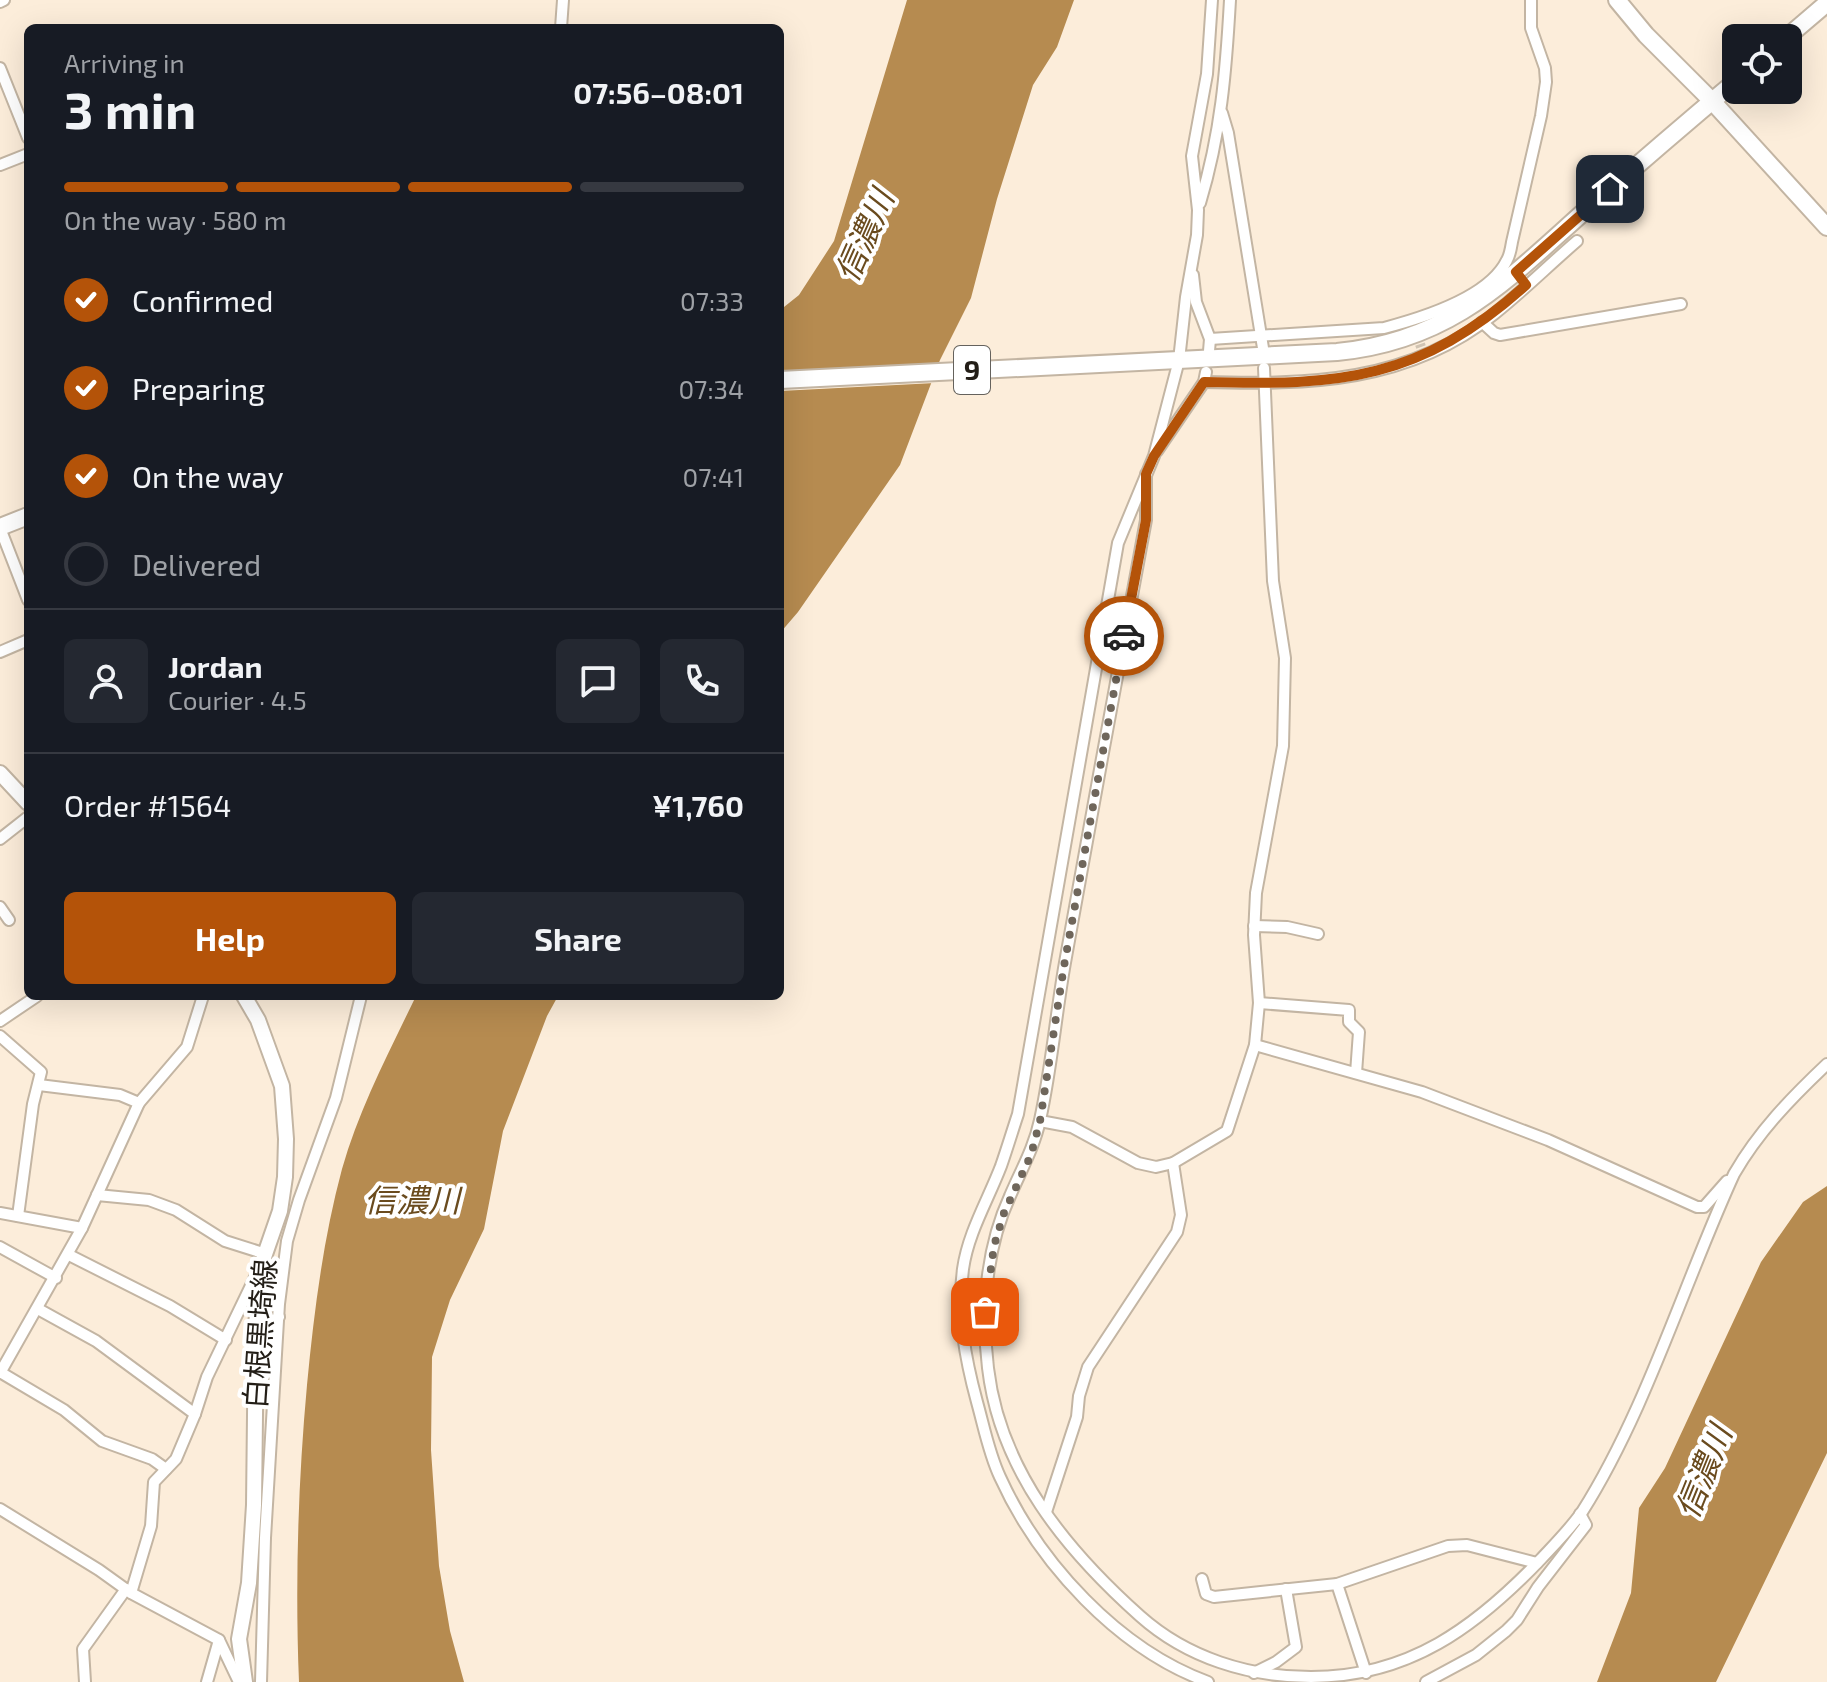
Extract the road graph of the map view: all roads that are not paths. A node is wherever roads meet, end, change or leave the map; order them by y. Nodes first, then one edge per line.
1 (563, 0) edge
2 (1212, 0) edge
3 (1230, 0) edge
4 (1531, 0) edge
5 (1605, 0) edge
6 (1617, 0) edge
7 (1827, 3) edge
8 (561, 24) edge
9 (1802, 24) edge
10 (1646, 35) junction
11 (0, 68) edge
12 (1722, 93) edge
13 (1712, 101) junction
14 (1222, 113) junction
15 (24, 128) edge
16 (24, 156) edge
17 (0, 165) edge
18 (1198, 210) junction
19 (1827, 227) edge
20 (1577, 241) dead end
21 (1192, 261) junction
22 (1516, 273) junction
23 (1681, 304) dead end
24 (1482, 322) junction
25 (1261, 335) junction
26 (1210, 339) junction
27 (1263, 348) dead end
28 (1209, 351) dead end
29 (1172, 360) junction
30 (1264, 368) dead end
31 (784, 380) edge
32 (1264, 383) junction
33 (1154, 456) junction
34 (1146, 474) junction
35 (24, 518) edge
36 (0, 527) edge
37 (24, 590) edge
38 (24, 642) edge
39 (0, 652) edge
40 (0, 773) edge
41 (24, 799) edge
42 (24, 820) edge
43 (0, 839) edge
44 (0, 907) edge
45 (9, 920) dead end
46 (1254, 926) junction
47 (1318, 934) dead end
48 (31, 1000) edge
49 (202, 1000) edge
50 (246, 1000) edge
51 (360, 1000) edge
52 (1259, 1003) junction
53 (0, 1021) edge
54 (0, 1036) edge
55 (1255, 1045) junction
56 (1827, 1064) edge
57 (1356, 1073) junction
58 (39, 1085) junction
59 (139, 1103) junction
60 (1040, 1121) junction
61 (1173, 1163) junction
62 (1734, 1174) junction
63 (97, 1195) junction
64 (0, 1213) edge
65 (18, 1216) junction
66 (82, 1228) junction
67 (0, 1247) edge
68 (69, 1255) junction
69 (264, 1258) junction
70 (56, 1278) junction
71 (38, 1309) junction
72 (279, 1317) junction
73 (226, 1340) junction
74 (0, 1372) edge
75 (255, 1378) junction
76 (195, 1414) junction
77 (166, 1469) junction
78 (0, 1509) edge
79 (1046, 1512) junction
80 (1580, 1514) junction
81 (1537, 1563) junction
82 (1202, 1579) dead end
83 (1337, 1584) junction
84 (1286, 1589) junction
85 (128, 1591) junction
86 (219, 1640) junction
87 (1253, 1673) junction
88 (1366, 1673) junction
89 (85, 1682) edge
90 (207, 1682) edge
91 (242, 1682) edge
92 (261, 1682) edge
93 (1208, 1682) edge
94 (1426, 1682) edge

1 - 8 street
2 - 18 street
3 - 14 street
4 - 22 street
5 - 10 street
6 - 10 main road
7 - 9 main road
10 - 13 main road
11 - 15 street
12 - 13 main road, 9
13 - 19 main road
13 - 22 main road, 9
14 - 18 street
14 - 25 street
16 - 17 street
18 - 21 street
20 - 22 street
21 - 26 street
21 - 29 street
22 - 24 street
22 - 25 street
22 - 29 main road, 9
23 - 24 street
24 - 32 street
25 - 26 street
25 - 27 street
26 - 28 street
29 - 31 main road, 9
29 - 33 street
30 - 32 street
32 - 33 street
32 - 46 street
33 - 34 street
34 - 60 street
34 - 93 street
35 - 36 main road
36 - 37 street
38 - 39 street
40 - 41 main road
42 - 43 street
44 - 45 street
46 - 47 street
46 - 52 street
48 - 53 street
49 - 59 street
50 - 69 main road, 白根黒埼線
51 - 72 street
52 - 55 street
52 - 57 street
54 - 58 street
55 - 57 street
55 - 61 street
56 - 62 street
57 - 62 street
58 - 59 street
58 - 65 street
59 - 63 street
60 - 61 street
60 - 79 street
61 - 79 street
62 - 80 street
63 - 66 street
63 - 69 street
64 - 65 street
65 - 66 street
66 - 68 street
67 - 70 street
68 - 70 street
68 - 73 street
69 - 73 street
69 - 75 main road, 白根黒埼線
70 - 71 street
71 - 74 street
71 - 76 street
72 - 75 street
72 - 92 street
73 - 76 street
74 - 77 street
75 - 91 main road, 白根黒埼線
76 - 77 street
77 - 85 street
78 - 85 street
79 - 87 street
80 - 81 street
80 - 94 street
81 - 83 street
81 - 88 street
82 - 84 street
83 - 84 street
83 - 88 street
84 - 87 street
85 - 86 street
85 - 89 street
86 - 90 street
86 - 91 street
87 - 88 street

